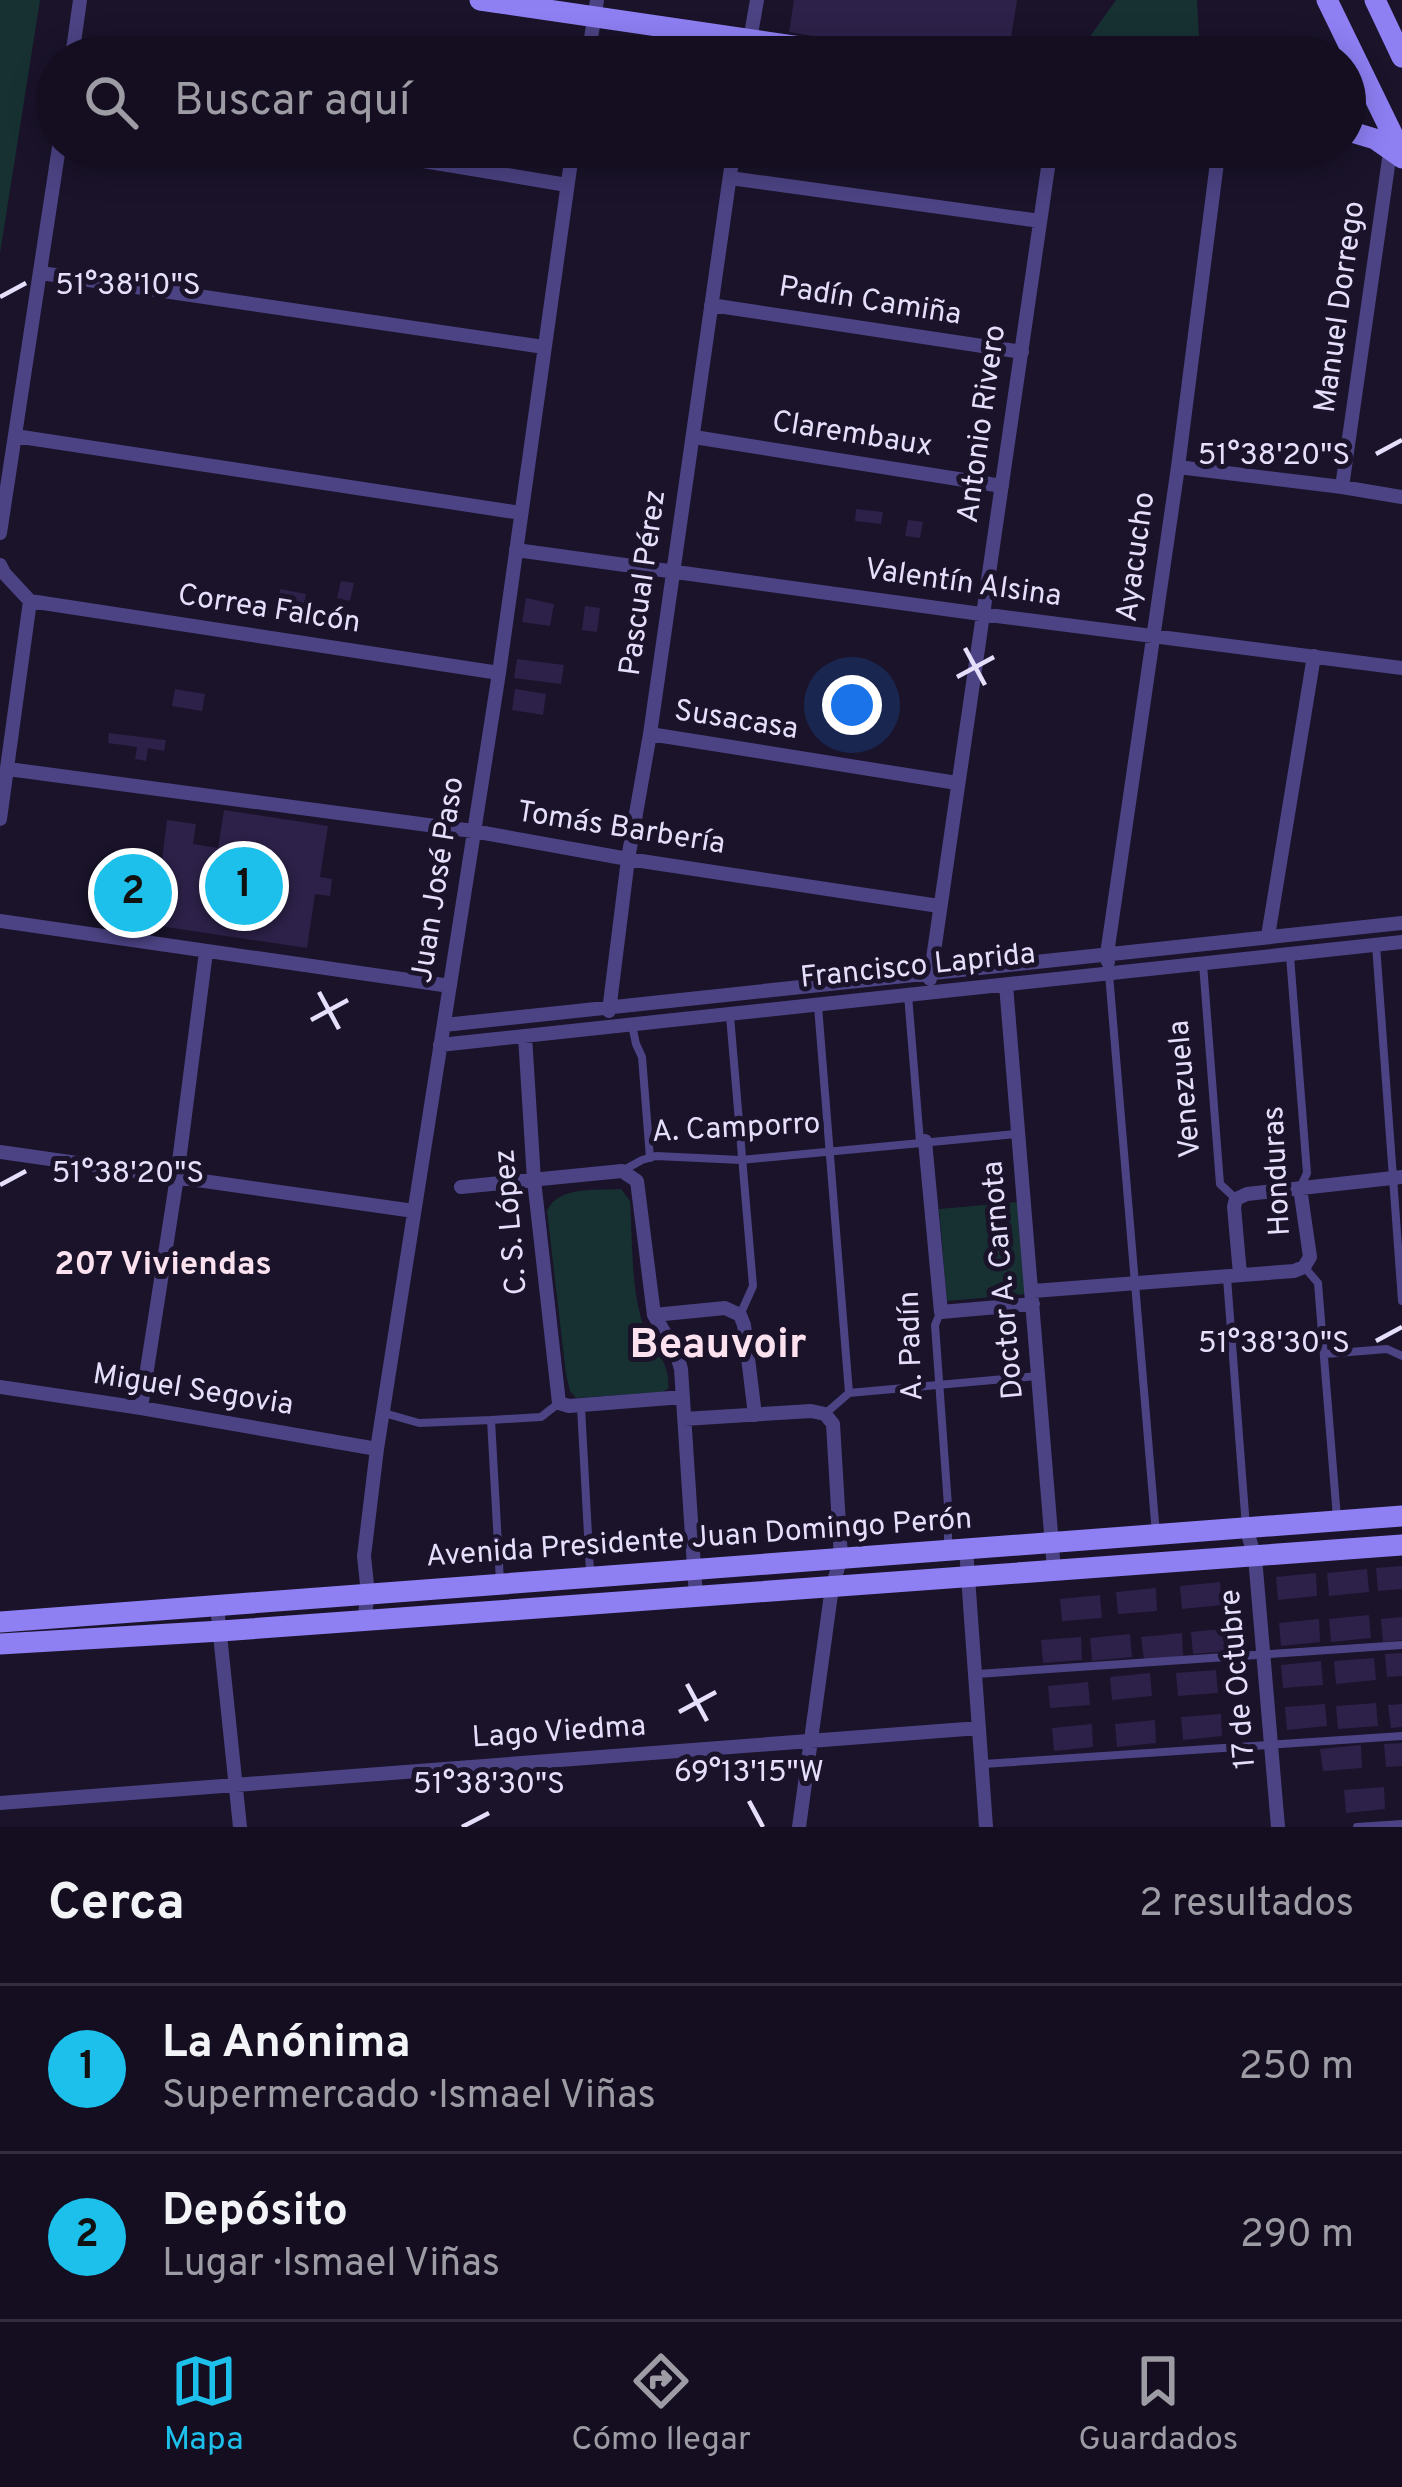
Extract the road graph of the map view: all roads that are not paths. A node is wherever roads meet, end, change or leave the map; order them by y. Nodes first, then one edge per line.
1 (80, 0) edge
2 (480, 0) edge
3 (758, 0) edge
4 (1327, 0) edge
5 (1375, 0) edge
6 (595, 9) edge
7 (75, 36) edge
8 (699, 36) edge
9 (751, 36) edge
10 (1345, 36) edge
11 (1402, 58) edge
12 (1366, 77) edge
13 (1366, 132) edge
14 (1396, 137) edge
15 (56, 168) edge
16 (465, 168) edge
17 (570, 168) edge
18 (731, 168) edge
19 (1048, 168) edge
20 (1216, 168) edge
21 (730, 178) junction
22 (567, 185) junction
23 (1040, 220) junction
24 (41, 273) junction
25 (711, 305) junction
26 (544, 347) junction
27 (1022, 352) junction
28 (15, 436) junction
29 (694, 437) junction
30 (1178, 467) junction
31 (1002, 486) junction
32 (1342, 487) junction
33 (1402, 497) edge
34 (521, 513) junction
35 (0, 533) edge
36 (517, 550) junction
37 (673, 570) junction
38 (1, 572) edge
39 (30, 601) junction
40 (981, 614) junction
41 (1153, 636) junction
42 (1314, 656) junction
43 (1402, 668) edge
44 (499, 673) junction
45 (650, 734) junction
46 (8, 769) junction
47 (957, 783) junction
48 (0, 819) edge
49 (473, 832) junction
50 (628, 859) junction
51 (939, 906) junction
52 (0, 921) edge
53 (1402, 923) edge
54 (1268, 936) junction
55 (1402, 942) edge
56 (1376, 945) junction
57 (206, 952) junction
58 (1107, 954) junction
59 (1290, 954) junction
60 (1203, 964) junction
61 (1109, 973) junction
62 (930, 974) junction
63 (1006, 985) junction
64 (450, 986) junction
65 (928, 993) junction
66 (908, 995) junction
67 (818, 1005) junction
68 (609, 1007) junction
69 (730, 1015) junction
70 (444, 1025) junction
71 (632, 1025) junction
72 (607, 1028) junction
73 (525, 1036) junction
74 (440, 1045) junction
75 (1018, 1134) junction
76 (923, 1142) junction
77 (829, 1151) junction
78 (0, 1152) edge
79 (650, 1158) junction
80 (741, 1160) junction
81 (622, 1171) junction
82 (177, 1177) junction
83 (1397, 1178) edge
84 (533, 1180) junction
85 (461, 1186) dead end
86 (1300, 1188) junction
87 (1236, 1199) junction
88 (414, 1211) junction
89 (1304, 1267) junction
90 (1233, 1275) junction
91 (1135, 1283) junction
92 (1033, 1298) junction
93 (1402, 1301) edge
94 (940, 1312) junction
95 (654, 1315) junction
96 (740, 1315) junction
97 (1325, 1354) junction
98 (1402, 1357) edge
99 (1040, 1376) junction
100 (939, 1385) junction
101 (0, 1387) edge
102 (849, 1393) junction
103 (683, 1397) junction
104 (559, 1403) junction
105 (581, 1405) junction
106 (141, 1408) junction
107 (383, 1413) junction
108 (825, 1414) junction
109 (755, 1415) junction
110 (685, 1419) junction
111 (491, 1420) junction
112 (377, 1449) junction
113 (1402, 1516) edge
114 (1338, 1521) junction
115 (1246, 1528) junction
116 (1156, 1535) junction
117 (1053, 1543) junction
118 (1402, 1545) edge
119 (957, 1550) junction
120 (1256, 1557) junction
121 (842, 1558) junction
122 (692, 1569) junction
123 (1054, 1570) junction
124 (969, 1575) junction
125 (591, 1577) junction
126 (500, 1583) junction
127 (832, 1587) junction
128 (368, 1594) junction
129 (696, 1597) junction
130 (218, 1606) junction
131 (364, 1620) junction
132 (0, 1622) edge
133 (221, 1630) junction
134 (0, 1644) edge
135 (1402, 1645) edge
136 (1264, 1655) junction
137 (975, 1674) junction
138 (979, 1728) junction
139 (1402, 1736) edge
140 (812, 1741) junction
141 (1271, 1744) junction
142 (982, 1765) junction
143 (236, 1785) junction
144 (0, 1803) edge
145 (1402, 1824) edge
146 (240, 1827) edge
147 (799, 1827) edge
148 (986, 1827) edge
149 (1278, 1827) edge
150 (1358, 1827) edge

1 - 7 street
2 - 6 main road
3 - 9 street
4 - 10 main road
5 - 11 main road
6 - 8 main road
12 - 14 main road
13 - 14 main road
14 - 32 street, Manuel Dorrego
15 - 24 street
16 - 22 street
17 - 22 street, Juan José Paso
18 - 21 street, Pascual Pérez
19 - 23 street, Antonio Rivero
20 - 30 street, Ayacucho
21 - 23 street
21 - 25 street, Pascual Pérez
22 - 26 street, Juan José Paso
23 - 27 street, Antonio Rivero
24 - 26 street
24 - 28 street
25 - 27 street, Padín Camiña
25 - 29 street, Pascual Pérez
26 - 34 street, Juan José Paso
27 - 31 street, Antonio Rivero
28 - 34 street
28 - 35 street
29 - 31 street, Clarembaux
29 - 37 street, Pascual Pérez
30 - 32 street
30 - 41 street, Ayacucho
31 - 40 street, Antonio Rivero
32 - 33 street
34 - 36 street, Juan José Paso
36 - 37 street, Valentín Alsina
36 - 44 street, Juan José Paso
37 - 40 street, Valentín Alsina
37 - 45 street, Pascual Pérez
38 - 39 street
39 - 44 street, Correa Falcón
39 - 46 street
40 - 41 street, Valentín Alsina
40 - 47 street, Antonio Rivero
41 - 42 street, Valentín Alsina
41 - 58 street, Ayacucho
42 - 43 street, Valentín Alsina
42 - 54 street
44 - 49 street, Juan José Paso
45 - 47 street, Susacasa
45 - 50 street, Pascual Pérez
46 - 48 street
46 - 49 street, Tomás Barbería
47 - 51 street, Antonio Rivero
49 - 50 street, Tomás Barbería
49 - 64 street, Juan José Paso
50 - 51 street, Tomás Barbería
50 - 68 street, Pascual Pérez
51 - 62 street, Antonio Rivero
52 - 57 street
53 - 54 street, Francisco Laprida
54 - 58 street, Francisco Laprida
55 - 56 street, Francisco Laprida
56 - 59 street, Francisco Laprida
56 - 83 lane
57 - 64 street
57 - 82 street
58 - 61 street, Ayacucho
58 - 62 street, Francisco Laprida
59 - 60 street, Francisco Laprida
59 - 86 lane, Honduras
60 - 61 street, Francisco Laprida
60 - 87 lane, Venezuela
61 - 63 street, Francisco Laprida
61 - 91 lane
62 - 65 street, Antonio Rivero
62 - 68 street, Francisco Laprida
63 - 65 street, Francisco Laprida
63 - 75 street, Doctor A. Carnota
64 - 70 street, Juan José Paso
65 - 66 street, Francisco Laprida
66 - 67 street, Francisco Laprida
66 - 76 lane, A. Padín
67 - 69 street, Francisco Laprida
67 - 77 lane
68 - 70 street, Francisco Laprida
68 - 72 street, Pascual Pérez
69 - 71 street, Francisco Laprida
69 - 80 lane
70 - 74 street, Juan José Paso
71 - 72 street, Francisco Laprida
71 - 79 lane
72 - 73 street, Francisco Laprida
73 - 74 street, Francisco Laprida
73 - 84 street, C. S. López
74 - 88 street, Juan José Paso
75 - 76 lane, A. Camporro
75 - 92 street, Doctor A. Carnota
76 - 77 lane, A. Camporro
76 - 94 street, A. Padín
77 - 80 lane, A. Camporro
77 - 102 lane
78 - 82 street
79 - 80 lane, A. Camporro
79 - 81 lane, A. Camporro
80 - 96 lane
81 - 84 street, A. Camporro
81 - 95 street
82 - 88 street
82 - 106 street
83 - 86 street
83 - 93 lane
84 - 85 street, A. Camporro
84 - 104 street, C. S. López
86 - 87 street
86 - 89 street, Honduras
87 - 90 street, Venezuela
88 - 107 street, Juan José Paso
89 - 90 street
89 - 97 lane, Honduras
90 - 91 street
90 - 115 lane, Venezuela
91 - 92 street
91 - 116 lane
92 - 94 street
92 - 99 street, Doctor A. Carnota
94 - 100 lane, A. Padín
95 - 96 street
95 - 103 street
96 - 109 street
97 - 98 lane
97 - 114 lane, Honduras
99 - 100 lane
99 - 117 street, Doctor A. Carnota
100 - 102 lane
100 - 119 lane, A. Padín
101 - 106 street, Miguel Segovia
102 - 108 lane
103 - 105 street
103 - 110 street
104 - 105 street
104 - 111 lane
105 - 125 lane
106 - 112 street, Miguel Segovia
107 - 111 lane
107 - 112 street, Juan José Paso
108 - 109 street
108 - 121 street
109 - 110 street
110 - 122 street
111 - 126 lane
112 - 128 street, Juan José Paso
113 - 114 main road, Avenida Presidente Juan Domingo Perón
114 - 115 main road, Avenida Presidente Juan Domingo Perón
115 - 116 main road, Avenida Presidente Juan Domingo Perón
115 - 120 street, 17 de Octubre
116 - 117 main road, Avenida Presidente Juan Domingo Perón
117 - 119 main road, Avenida Presidente Juan Domingo Perón
117 - 123 street, Doctor A. Carnota
118 - 120 main road, Avenida Presidente Juan Domingo Perón
119 - 121 main road, Avenida Presidente Juan Domingo Perón
119 - 124 street
120 - 123 main road, Avenida Presidente Juan Domingo Perón
120 - 136 street, 17 de Octubre
121 - 122 main road, Avenida Presidente Juan Domingo Perón
121 - 127 street
122 - 125 main road, Avenida Presidente Juan Domingo Perón
122 - 129 street
123 - 124 main road, Avenida Presidente Juan Domingo Perón
124 - 127 main road, Avenida Presidente Juan Domingo Perón
124 - 137 street
125 - 126 main road, Avenida Presidente Juan Domingo Perón
126 - 128 main road, Avenida Presidente Juan Domingo Perón
127 - 129 main road, Avenida Presidente Juan Domingo Perón
127 - 140 street
128 - 130 main road, Avenida Presidente Juan Domingo Perón
128 - 131 street, Juan José Paso
129 - 131 main road, Avenida Presidente Juan Domingo Perón
130 - 132 main road, Avenida Presidente Juan Domingo Perón
130 - 133 street
131 - 133 main road, Avenida Presidente Juan Domingo Perón
133 - 134 main road, Avenida Presidente Juan Domingo Perón
133 - 143 street
135 - 136 lane
136 - 137 lane
136 - 141 street, 17 de Octubre
137 - 138 street
138 - 140 street, Lago Viedma
138 - 142 street
139 - 141 lane
140 - 143 street, Lago Viedma
140 - 147 street
141 - 142 lane
141 - 149 street, 17 de Octubre
142 - 148 street
143 - 144 street, Lago Viedma
143 - 146 street
145 - 150 lane

